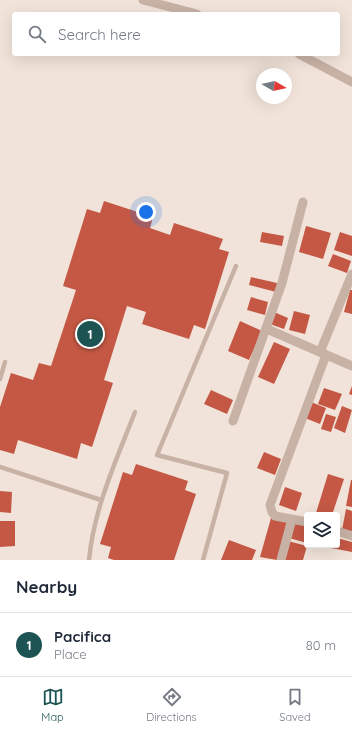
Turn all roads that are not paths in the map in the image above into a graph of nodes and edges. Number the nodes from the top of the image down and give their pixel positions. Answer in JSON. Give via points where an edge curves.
{"nodes":[{"id":1,"x":143,"y":0,"type":"edge"},
{"id":2,"x":189,"y":12,"type":"edge"},
{"id":3,"x":303,"y":56,"type":"edge"},
{"id":4,"x":352,"y":82,"type":"edge"},
{"id":5,"x":303,"y":202,"type":"dead end"},
{"id":6,"x":236,"y":266,"type":"dead end"},
{"id":7,"x":352,"y":274,"type":"edge"},
{"id":8,"x":267,"y":329,"type":"junction"},
{"id":9,"x":323,"y":354,"type":"junction"},
{"id":10,"x":5,"y":362,"type":"dead end"},
{"id":11,"x":352,"y":366,"type":"edge"},
{"id":12,"x":0,"y":379,"type":"edge"},
{"id":13,"x":135,"y":412,"type":"dead end"},
{"id":14,"x":232,"y":421,"type":"dead end"},
{"id":15,"x":0,"y":467,"type":"edge"},
{"id":16,"x":101,"y":500,"type":"junction"},
{"id":17,"x":292,"y":519,"type":"junction"},
{"id":18,"x":304,"y":521,"type":"edge"},
{"id":19,"x":340,"y":532,"type":"edge"},
{"id":20,"x":352,"y":536,"type":"edge"},
{"id":21,"x":89,"y":560,"type":"edge"},
{"id":22,"x":203,"y":560,"type":"edge"},
{"id":23,"x":281,"y":560,"type":"edge"}],
"edges":[{"from":1,"to":2,"type":"street"},
{"from":3,"to":4,"type":"street"},
{"from":5,"to":8,"type":"street"},
{"from":6,"to":22,"type":"lane","via":[[157,455],[227,473]]},
{"from":7,"to":9,"type":"street"},
{"from":8,"to":9,"type":"street"},
{"from":8,"to":14,"type":"street"},
{"from":9,"to":11,"type":"street"},
{"from":9,"to":17,"type":"street","via":[[270,505],[275,516]]},
{"from":10,"to":12,"type":"lane"},
{"from":13,"to":16,"type":"lane"},
{"from":15,"to":16,"type":"lane"},
{"from":16,"to":21,"type":"lane"},
{"from":17,"to":18,"type":"street"},
{"from":17,"to":23,"type":"street"},
{"from":19,"to":20,"type":"street"}]}
